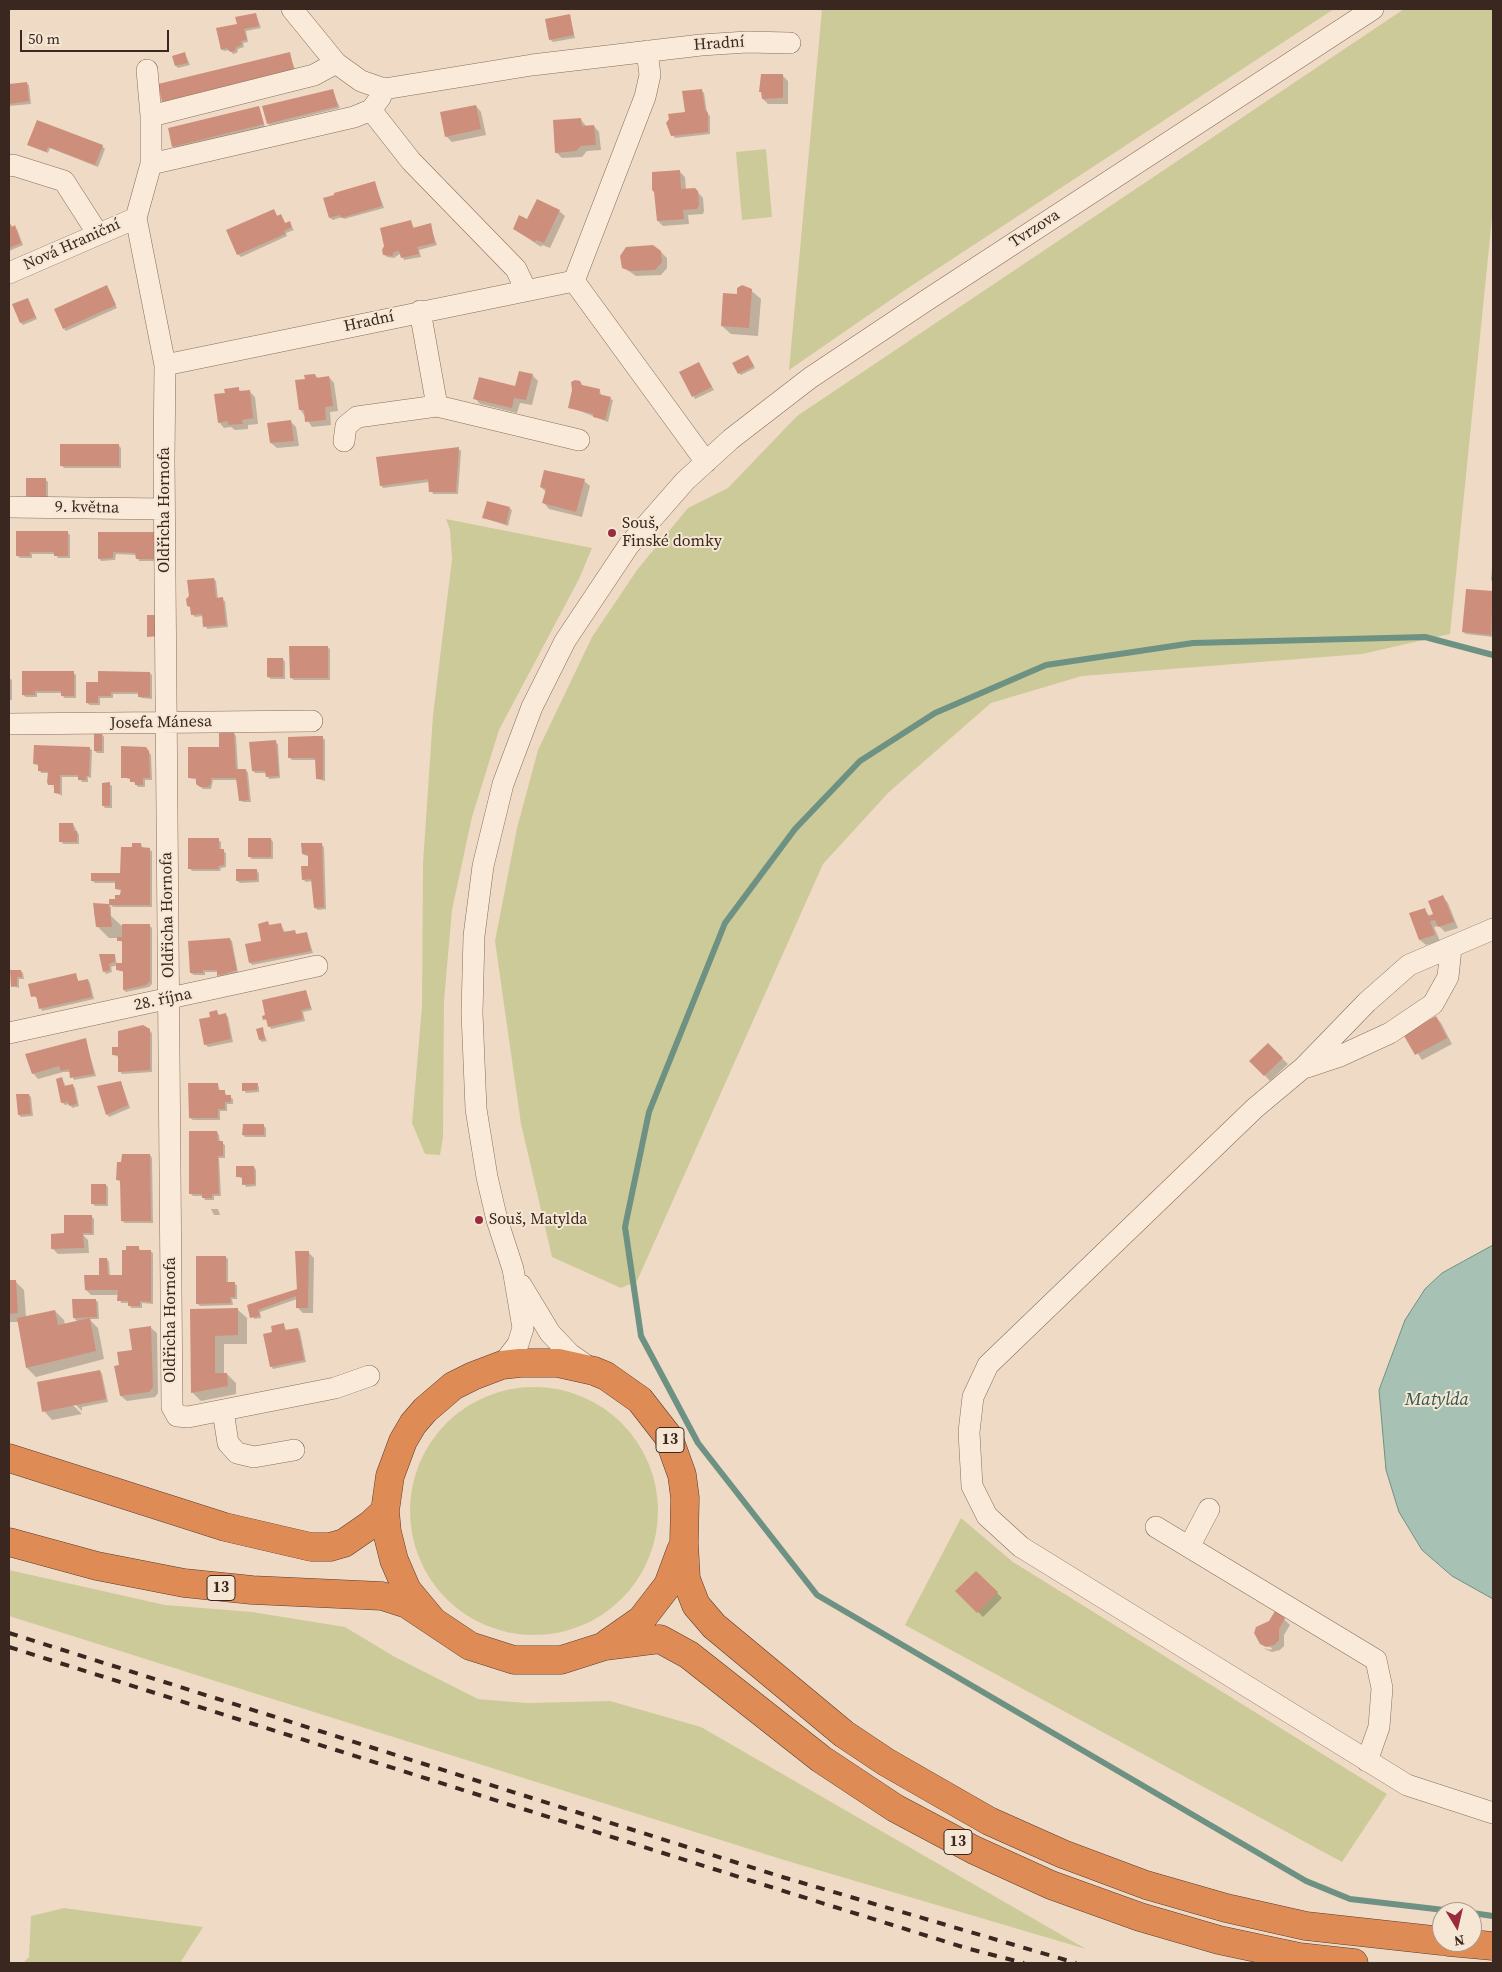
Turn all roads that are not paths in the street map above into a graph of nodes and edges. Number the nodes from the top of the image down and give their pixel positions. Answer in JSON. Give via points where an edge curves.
{"nodes":[{"id":1,"x":292,"y":9,"type":"edge"},
{"id":2,"x":1373,"y":9,"type":"edge"},
{"id":3,"x":790,"y":43,"type":"dead end"},
{"id":4,"x":648,"y":52,"type":"junction"},
{"id":5,"x":336,"y":63,"type":"junction"},
{"id":6,"x":147,"y":70,"type":"dead end"},
{"id":7,"x":384,"y":88,"type":"junction"},
{"id":8,"x":371,"y":110,"type":"junction"},
{"id":9,"x":151,"y":116,"type":"junction"},
{"id":10,"x":151,"y":164,"type":"junction"},
{"id":11,"x":9,"y":166,"type":"edge"},
{"id":12,"x":136,"y":218,"type":"junction"},
{"id":13,"x":98,"y":234,"type":"junction"},
{"id":14,"x":9,"y":273,"type":"edge"},
{"id":15,"x":574,"y":280,"type":"junction"},
{"id":16,"x":526,"y":290,"type":"junction"},
{"id":17,"x":420,"y":311,"type":"junction"},
{"id":18,"x":165,"y":365,"type":"junction"},
{"id":19,"x":437,"y":406,"type":"junction"},
{"id":20,"x":579,"y":440,"type":"dead end"},
{"id":21,"x":344,"y":441,"type":"dead end"},
{"id":22,"x":706,"y":462,"type":"junction"},
{"id":23,"x":9,"y":507,"type":"edge"},
{"id":24,"x":164,"y":509,"type":"junction"},
{"id":25,"x":312,"y":721,"type":"dead end"},
{"id":26,"x":166,"y":723,"type":"junction"},
{"id":27,"x":9,"y":724,"type":"edge"},
{"id":28,"x":1493,"y":929,"type":"edge"},
{"id":29,"x":1451,"y":948,"type":"junction"},
{"id":30,"x":317,"y":966,"type":"dead end"},
{"id":31,"x":169,"y":998,"type":"junction"},
{"id":32,"x":9,"y":1033,"type":"edge"},
{"id":33,"x":1304,"y":1067,"type":"junction"},
{"id":34,"x":513,"y":1269,"type":"junction"},
{"id":35,"x":502,"y":1365,"type":"junction"},
{"id":36,"x":594,"y":1371,"type":"junction"},
{"id":37,"x":369,"y":1376,"type":"dead end"},
{"id":38,"x":223,"y":1411,"type":"junction"},
{"id":39,"x":294,"y":1450,"type":"dead end"},
{"id":40,"x":9,"y":1458,"type":"edge"},
{"id":41,"x":1209,"y":1509,"type":"dead end"},
{"id":42,"x":385,"y":1511,"type":"junction"},
{"id":43,"x":1156,"y":1527,"type":"dead end"},
{"id":44,"x":9,"y":1542,"type":"edge"},
{"id":45,"x":684,"y":1543,"type":"junction"},
{"id":46,"x":1189,"y":1547,"type":"junction"},
{"id":47,"x":432,"y":1620,"type":"junction"},
{"id":48,"x":605,"y":1646,"type":"junction"},
{"id":49,"x":1367,"y":1761,"type":"junction"},
{"id":50,"x":1493,"y":1813,"type":"edge"},
{"id":51,"x":1432,"y":1940,"type":"edge"},
{"id":52,"x":1354,"y":1963,"type":"edge"}],
"edges":[{"from":1,"to":5,"type":"street","name":"Hradní"},
{"from":2,"to":22,"type":"street","name":"Tvrzova","via":[[810,378]]},
{"from":3,"to":4,"type":"street","name":"Hradní","via":[[733,42]]},
{"from":4,"to":7,"type":"street","name":"Hradní","via":[[532,65]]},
{"from":4,"to":15,"type":"street","via":[[650,75],[645,97]]},
{"from":5,"to":7,"type":"street","name":"Hradní","via":[[361,81]]},
{"from":5,"to":9,"type":"street","via":[[314,75]]},
{"from":6,"to":9,"type":"street"},
{"from":7,"to":8,"type":"street"},
{"from":8,"to":10,"type":"street","via":[[354,117]]},
{"from":8,"to":16,"type":"street","via":[[411,161],[516,268]]},
{"from":9,"to":10,"type":"street"},
{"from":10,"to":12,"type":"street"},
{"from":11,"to":13,"type":"street","via":[[64,181]]},
{"from":12,"to":13,"type":"street","name":"Nová Hraniční"},
{"from":12,"to":18,"type":"street","name":"Oldřicha Hornofa"},
{"from":13,"to":14,"type":"street","name":"Nová Hraniční"},
{"from":15,"to":16,"type":"street","name":"Hradní"},
{"from":15,"to":22,"type":"street"},
{"from":16,"to":17,"type":"street","name":"Hradní"},
{"from":17,"to":18,"type":"street","name":"Hradní"},
{"from":17,"to":19,"type":"street"},
{"from":18,"to":24,"type":"street","name":"Oldřicha Hornofa"},
{"from":19,"to":20,"type":"street"},
{"from":19,"to":21,"type":"street","via":[[356,417],[346,426]]},
{"from":22,"to":34,"type":"street","name":"Tvrzova","via":[[629,545],[565,641],[521,733],[489,838],[473,960],[473,1071],[486,1177]]},
{"from":23,"to":24,"type":"street","name":"9. května"},
{"from":24,"to":26,"type":"street","name":"Oldřicha Hornofa"},
{"from":25,"to":26,"type":"street","name":"Josefa Mánesa"},
{"from":26,"to":27,"type":"street","name":"Josefa Mánesa"},
{"from":26,"to":31,"type":"street","name":"Oldřicha Hornofa"},
{"from":28,"to":29,"type":"street"},
{"from":29,"to":33,"type":"street","via":[[1409,965],[1367,1002]]},
{"from":29,"to":33,"type":"street","via":[[1448,977],[1433,1004],[1390,1033],[1340,1056]]},
{"from":30,"to":31,"type":"street","name":"28. října"},
{"from":31,"to":32,"type":"street","name":"28. října"},
{"from":31,"to":38,"type":"street","name":"Oldřicha Hornofa","via":[[172,1407],[173,1413],[182,1417]]},
{"from":33,"to":49,"type":"street","via":[[1255,1108],[988,1365],[973,1397],[969,1432],[972,1486],[987,1516],[1021,1547]]},
{"from":34,"to":35,"type":"street","via":[[523,1328],[518,1344]]},
{"from":34,"to":36,"type":"street","via":[[550,1332],[578,1361]]},
{"from":35,"to":36,"type":"highway","number":"13","via":[[558,1363]]},
{"from":35,"to":42,"type":"highway","number":"13","via":[[453,1386],[413,1424],[395,1458]]},
{"from":36,"to":45,"type":"highway","number":"13","via":[[640,1400],[668,1436],[677,1456],[685,1498]]},
{"from":37,"to":38,"type":"street","name":"Oldřicha Hornofa","via":[[335,1388]]},
{"from":38,"to":39,"type":"street","via":[[228,1442],[237,1454],[254,1457]]},
{"from":40,"to":42,"type":"highway","via":[[225,1527],[311,1547],[344,1543]]},
{"from":41,"to":46,"type":"street"},
{"from":42,"to":47,"type":"highway","via":[[394,1560],[407,1590]]},
{"from":43,"to":46,"type":"street"},
{"from":44,"to":47,"type":"highway","number":"13","via":[[97,1566],[184,1583],[252,1590],[382,1596],[407,1604]]},
{"from":45,"to":48,"type":"highway","via":[[663,1592],[641,1620]]},
{"from":45,"to":51,"type":"highway","number":"13","via":[[686,1579],[696,1604],[714,1626],[844,1734],[989,1821],[1063,1854],[1146,1885],[1226,1908],[1306,1926]]},
{"from":46,"to":49,"type":"street","via":[[1376,1660],[1382,1688],[1379,1726]]},
{"from":47,"to":48,"type":"highway","number":"13","via":[[470,1646],[514,1660],[561,1660]]},
{"from":48,"to":52,"type":"highway","number":"13","via":[[660,1639],[689,1655],[821,1759],[895,1808],[1052,1886],[1218,1940],[1299,1957]]},
{"from":49,"to":50,"type":"street","via":[[1407,1786]]}]}
